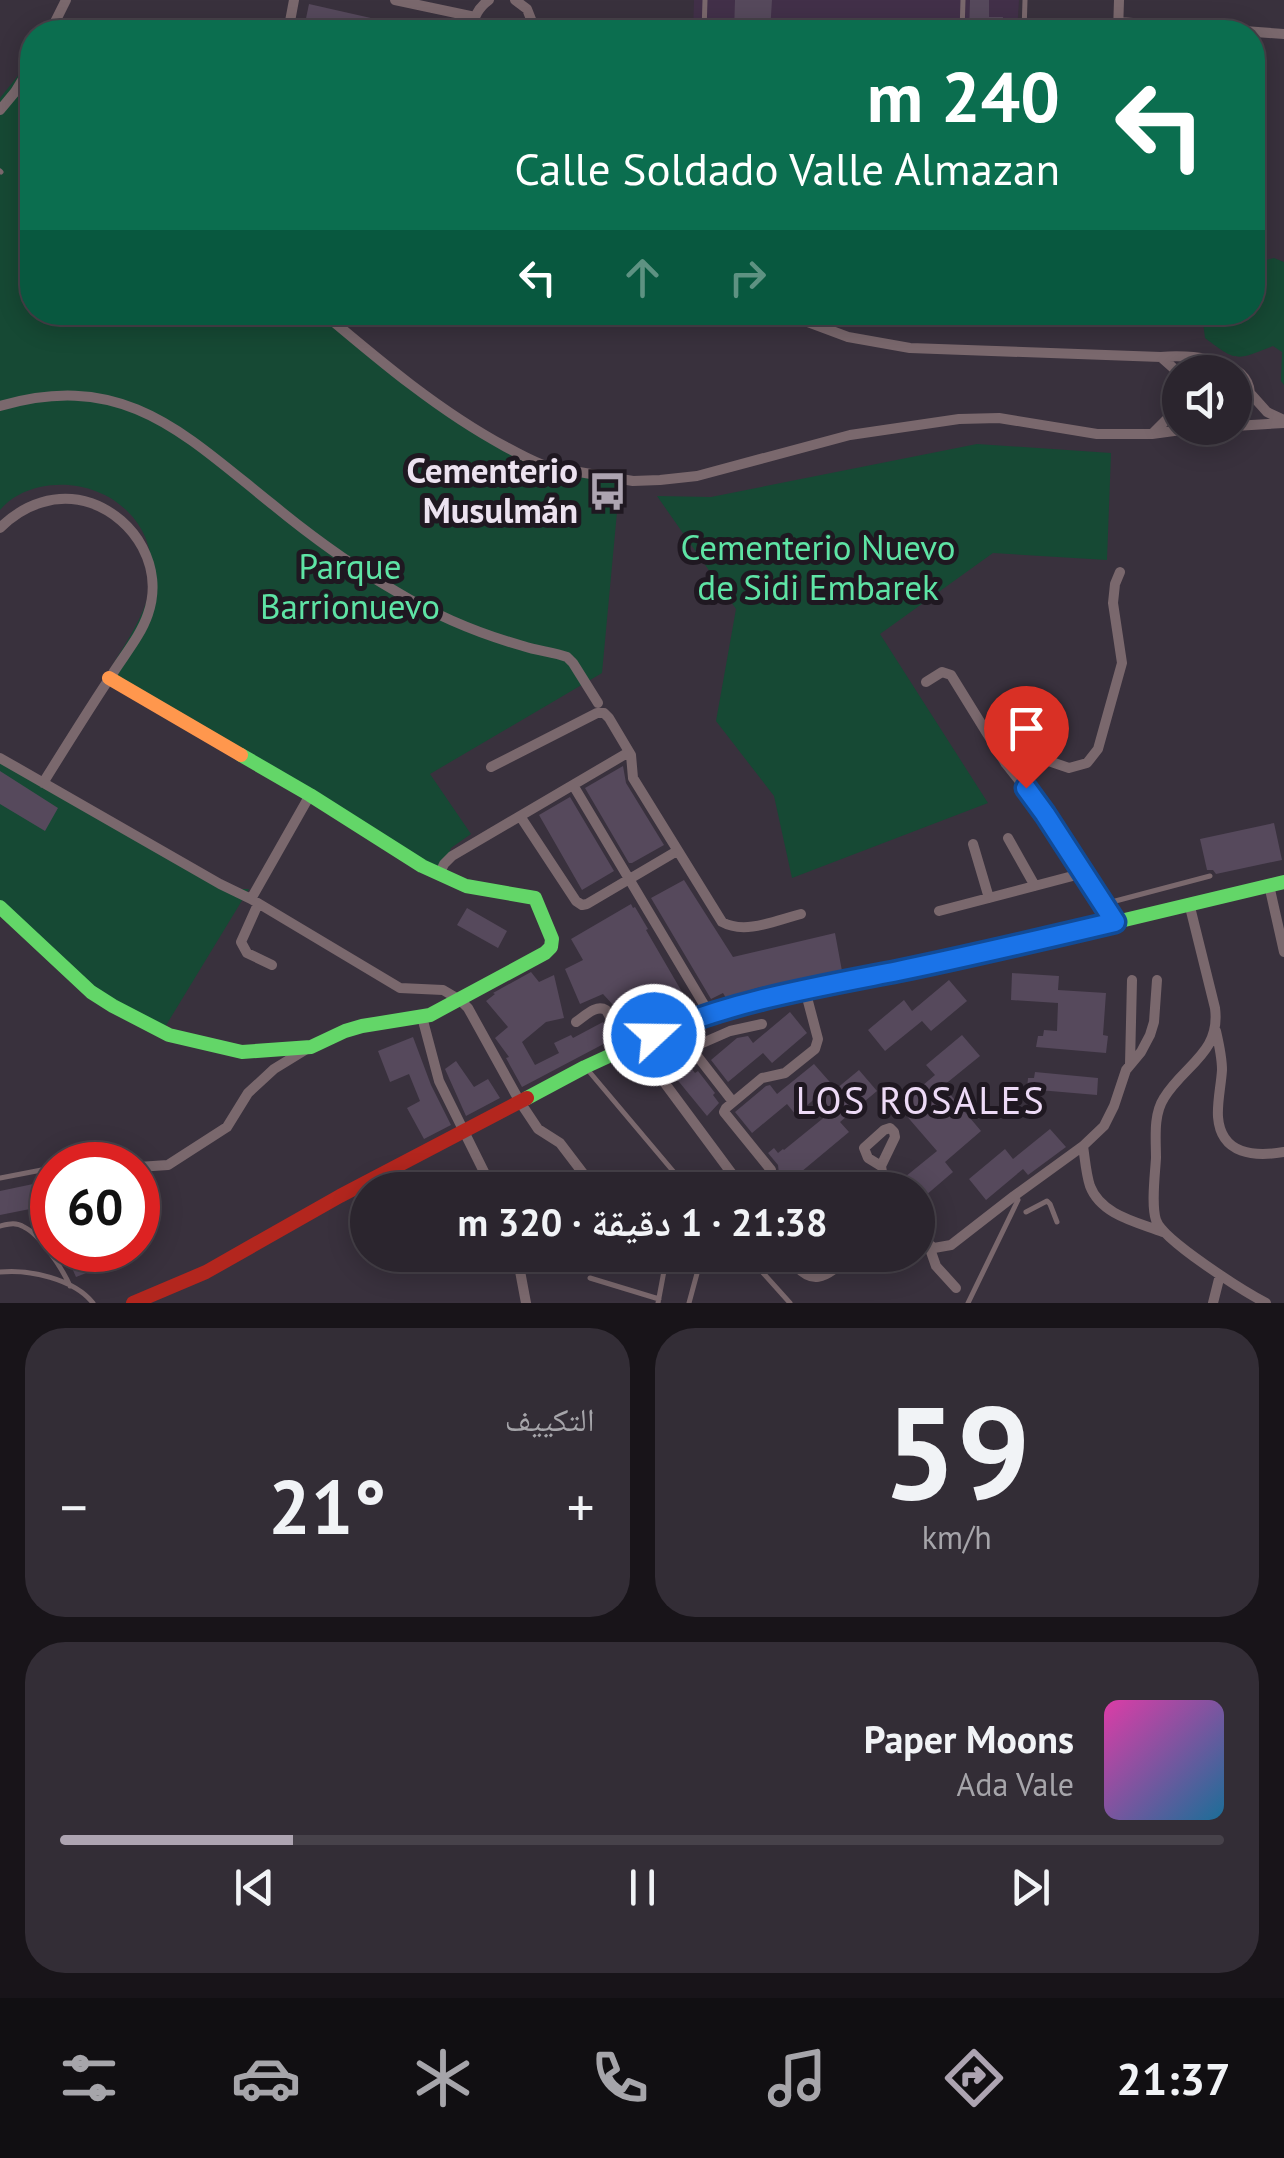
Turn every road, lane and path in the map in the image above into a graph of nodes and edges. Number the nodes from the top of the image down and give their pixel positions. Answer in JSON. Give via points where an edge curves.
{"nodes":[{"id":1,"x":395,"y":0,"type":"edge"},
{"id":2,"x":481,"y":7,"type":"edge"},
{"id":3,"x":460,"y":14,"type":"junction"},
{"id":4,"x":459,"y":20,"type":"edge"},
{"id":5,"x":20,"y":85,"type":"edge"},
{"id":6,"x":0,"y":110,"type":"edge"},
{"id":7,"x":337,"y":325,"type":"edge"},
{"id":8,"x":816,"y":325,"type":"edge"},
{"id":9,"x":1161,"y":357,"type":"edge"},
{"id":10,"x":1252,"y":394,"type":"edge"},
{"id":11,"x":0,"y":406,"type":"edge"},
{"id":12,"x":1284,"y":422,"type":"edge"},
{"id":13,"x":1252,"y":423,"type":"edge"},
{"id":14,"x":1162,"y":424,"type":"edge"},
{"id":15,"x":1162,"y":433,"type":"edge"},
{"id":16,"x":1152,"y":434,"type":"junction"},
{"id":17,"x":0,"y":528,"type":"edge"},
{"id":18,"x":1120,"y":572,"type":"dead end"},
{"id":19,"x":109,"y":678,"type":"junction"},
{"id":20,"x":926,"y":682,"type":"dead end"},
{"id":21,"x":598,"y":703,"type":"dead end"},
{"id":22,"x":629,"y":752,"type":"junction"},
{"id":23,"x":1002,"y":757,"type":"junction"},
{"id":24,"x":0,"y":758,"type":"edge"},
{"id":25,"x":491,"y":767,"type":"dead end"},
{"id":26,"x":42,"y":783,"type":"junction"},
{"id":27,"x":572,"y":785,"type":"junction"},
{"id":28,"x":310,"y":796,"type":"junction"},
{"id":29,"x":520,"y":816,"type":"junction"},
{"id":30,"x":1008,"y":838,"type":"dead end"},
{"id":31,"x":973,"y":844,"type":"dead end"},
{"id":32,"x":677,"y":850,"type":"junction"},
{"id":33,"x":1084,"y":873,"type":"junction"},
{"id":34,"x":439,"y":874,"type":"junction"},
{"id":35,"x":1210,"y":876,"type":"dead end"},
{"id":36,"x":630,"y":880,"type":"junction"},
{"id":37,"x":1277,"y":883,"type":"edge"},
{"id":38,"x":1035,"y":886,"type":"junction"},
{"id":39,"x":989,"y":898,"type":"junction"},
{"id":40,"x":254,"y":902,"type":"junction"},
{"id":41,"x":1189,"y":903,"type":"junction"},
{"id":42,"x":1104,"y":904,"type":"junction"},
{"id":43,"x":0,"y":907,"type":"edge"},
{"id":44,"x":939,"y":911,"type":"dead end"},
{"id":45,"x":801,"y":914,"type":"dead end"},
{"id":46,"x":1115,"y":922,"type":"junction"},
{"id":47,"x":1284,"y":952,"type":"edge"},
{"id":48,"x":272,"y":965,"type":"dead end"},
{"id":49,"x":1132,"y":980,"type":"dead end"},
{"id":50,"x":1157,"y":980,"type":"dead end"},
{"id":51,"x":805,"y":990,"type":"junction"},
{"id":52,"x":460,"y":1000,"type":"junction"},
{"id":53,"x":709,"y":1014,"type":"junction"},
{"id":54,"x":422,"y":1017,"type":"junction"},
{"id":55,"x":576,"y":1022,"type":"dead end"},
{"id":56,"x":762,"y":1024,"type":"dead end"},
{"id":57,"x":674,"y":1026,"type":"junction"},
{"id":58,"x":1216,"y":1029,"type":"junction"},
{"id":59,"x":631,"y":1045,"type":"junction"},
{"id":60,"x":310,"y":1047,"type":"junction"},
{"id":61,"x":690,"y":1048,"type":"junction"},
{"id":62,"x":1130,"y":1064,"type":"junction"},
{"id":63,"x":585,"y":1067,"type":"junction"},
{"id":64,"x":520,"y":1102,"type":"junction"},
{"id":65,"x":733,"y":1102,"type":"junction"},
{"id":66,"x":464,"y":1132,"type":"junction"},
{"id":67,"x":1082,"y":1146,"type":"junction"},
{"id":68,"x":1284,"y":1152,"type":"edge"},
{"id":69,"x":160,"y":1166,"type":"edge"},
{"id":70,"x":881,"y":1166,"type":"dead end"},
{"id":71,"x":770,"y":1170,"type":"dead end"},
{"id":72,"x":30,"y":1172,"type":"edge"},
{"id":73,"x":481,"y":1172,"type":"edge"},
{"id":74,"x":582,"y":1172,"type":"edge"},
{"id":75,"x":670,"y":1172,"type":"edge"},
{"id":76,"x":730,"y":1172,"type":"edge"},
{"id":77,"x":882,"y":1172,"type":"edge"},
{"id":78,"x":0,"y":1178,"type":"edge"},
{"id":79,"x":1018,"y":1200,"type":"dead end"},
{"id":80,"x":1026,"y":1212,"type":"dead end"},
{"id":81,"x":1056,"y":1222,"type":"dead end"},
{"id":82,"x":0,"y":1226,"type":"edge"},
{"id":83,"x":1163,"y":1232,"type":"junction"},
{"id":84,"x":935,"y":1247,"type":"edge"},
{"id":85,"x":935,"y":1264,"type":"edge"},
{"id":86,"x":0,"y":1272,"type":"edge"},
{"id":87,"x":520,"y":1272,"type":"edge"},
{"id":88,"x":664,"y":1272,"type":"edge"},
{"id":89,"x":698,"y":1272,"type":"edge"},
{"id":90,"x":762,"y":1272,"type":"edge"},
{"id":91,"x":805,"y":1272,"type":"edge"},
{"id":92,"x":832,"y":1272,"type":"edge"},
{"id":93,"x":1220,"y":1275,"type":"junction"},
{"id":94,"x":590,"y":1278,"type":"dead end"},
{"id":95,"x":70,"y":1286,"type":"junction"},
{"id":96,"x":956,"y":1288,"type":"dead end"},
{"id":97,"x":658,"y":1301,"type":"edge"},
{"id":98,"x":93,"y":1303,"type":"edge"},
{"id":99,"x":133,"y":1303,"type":"edge"},
{"id":100,"x":526,"y":1303,"type":"edge"},
{"id":101,"x":690,"y":1303,"type":"edge"},
{"id":102,"x":790,"y":1303,"type":"edge"},
{"id":103,"x":968,"y":1303,"type":"edge"},
{"id":104,"x":1213,"y":1303,"type":"edge"},
{"id":105,"x":1266,"y":1303,"type":"edge"}],
"edges":[{"from":1,"to":3,"type":"street"},
{"from":2,"to":3,"type":"street"},
{"from":3,"to":4,"type":"street"},
{"from":5,"to":6,"type":"street"},
{"from":7,"to":16,"type":"street","via":[[467,426],[536,463],[603,478],[697,476],[850,434],[959,419]]},
{"from":8,"to":9,"type":"street","via":[[910,348]]},
{"from":10,"to":12,"type":"street"},
{"from":11,"to":21,"type":"street","via":[[82,396],[159,418],[331,552],[394,590],[504,640],[568,657]]},
{"from":12,"to":13,"type":"street"},
{"from":14,"to":16,"type":"street"},
{"from":15,"to":16,"type":"street"},
{"from":17,"to":19,"type":"street","via":[[30,506],[68,499],[100,507],[136,537],[152,571],[151,604]]},
{"from":18,"to":23,"type":"street","via":[[1112,604],[1122,663],[1098,749],[1075,768],[1025,753]]},
{"from":19,"to":26,"type":"street"},
{"from":19,"to":28,"type":"main road"},
{"from":20,"to":23,"type":"street","via":[[942,672],[951,675]]},
{"from":22,"to":25,"type":"street","via":[[600,713]]},
{"from":22,"to":27,"type":"street"},
{"from":22,"to":32,"type":"street","via":[[633,778]]},
{"from":23,"to":33,"type":"street"},
{"from":24,"to":26,"type":"street"},
{"from":26,"to":40,"type":"street"},
{"from":27,"to":29,"type":"street"},
{"from":27,"to":36,"type":"street"},
{"from":28,"to":34,"type":"main road"},
{"from":28,"to":40,"type":"street"},
{"from":29,"to":34,"type":"street","via":[[452,856]]},
{"from":29,"to":36,"type":"street","via":[[578,904]]},
{"from":30,"to":38,"type":"street"},
{"from":31,"to":39,"type":"street"},
{"from":32,"to":36,"type":"street"},
{"from":32,"to":45,"type":"street","via":[[727,925],[744,928]]},
{"from":33,"to":38,"type":"street"},
{"from":33,"to":42,"type":"street"},
{"from":34,"to":52,"type":"main road","via":[[466,886],[532,897],[552,939],[545,953]]},
{"from":35,"to":42,"type":"lane"},
{"from":36,"to":53,"type":"street"},
{"from":37,"to":41,"type":"main road"},
{"from":37,"to":47,"type":"street"},
{"from":38,"to":39,"type":"street"},
{"from":39,"to":44,"type":"street"},
{"from":40,"to":48,"type":"street","via":[[241,942],[247,953]]},
{"from":40,"to":52,"type":"street","via":[[400,988],[444,990]]},
{"from":41,"to":46,"type":"main road"},
{"from":41,"to":58,"type":"street"},
{"from":42,"to":46,"type":"street"},
{"from":43,"to":60,"type":"main road","via":[[91,992],[152,1028],[242,1052]]},
{"from":46,"to":51,"type":"main road"},
{"from":49,"to":62,"type":"street"},
{"from":50,"to":62,"type":"street","via":[[1152,1029]]},
{"from":51,"to":53,"type":"main road"},
{"from":51,"to":65,"type":"street","via":[[815,1048]]},
{"from":52,"to":54,"type":"main road"},
{"from":52,"to":64,"type":"street"},
{"from":53,"to":57,"type":"main road"},
{"from":54,"to":60,"type":"main road","via":[[345,1030]]},
{"from":54,"to":66,"type":"street","via":[[439,1082]]},
{"from":55,"to":59,"type":"street","via":[[603,1008]]},
{"from":56,"to":61,"type":"street"},
{"from":57,"to":59,"type":"main road"},
{"from":57,"to":61,"type":"street"},
{"from":58,"to":68,"type":"street","via":[[1222,1133],[1248,1154]]},
{"from":58,"to":83,"type":"street","via":[[1158,1111],[1154,1214]]},
{"from":59,"to":63,"type":"main road"},
{"from":59,"to":76,"type":"street"},
{"from":60,"to":69,"type":"street","via":[[248,1093],[228,1127]]},
{"from":61,"to":65,"type":"street"},
{"from":62,"to":67,"type":"street","via":[[1110,1116]]},
{"from":63,"to":64,"type":"main road"},
{"from":63,"to":75,"type":"lane"},
{"from":64,"to":66,"type":"main road"},
{"from":64,"to":74,"type":"street","via":[[538,1130],[560,1143]]},
{"from":65,"to":71,"type":"street","via":[[724,1114]]},
{"from":66,"to":73,"type":"street"},
{"from":66,"to":99,"type":"main road","via":[[206,1272]]},
{"from":67,"to":83,"type":"street","via":[[1102,1204]]},
{"from":67,"to":84,"type":"street","via":[[956,1242]]},
{"from":70,"to":77,"type":"street"},
{"from":72,"to":78,"type":"lane"},
{"from":79,"to":103,"type":"lane"},
{"from":80,"to":81,"type":"lane","via":[[1047,1201]]},
{"from":82,"to":95,"type":"lane","via":[[30,1230]]},
{"from":83,"to":93,"type":"street"},
{"from":85,"to":96,"type":"street"},
{"from":86,"to":95,"type":"lane","via":[[36,1273]]},
{"from":87,"to":100,"type":"street"},
{"from":88,"to":97,"type":"lane"},
{"from":89,"to":101,"type":"lane"},
{"from":90,"to":102,"type":"lane"},
{"from":91,"to":92,"type":"street"},
{"from":93,"to":104,"type":"street"},
{"from":93,"to":105,"type":"street"},
{"from":94,"to":97,"type":"lane"},
{"from":95,"to":98,"type":"lane"}]}
